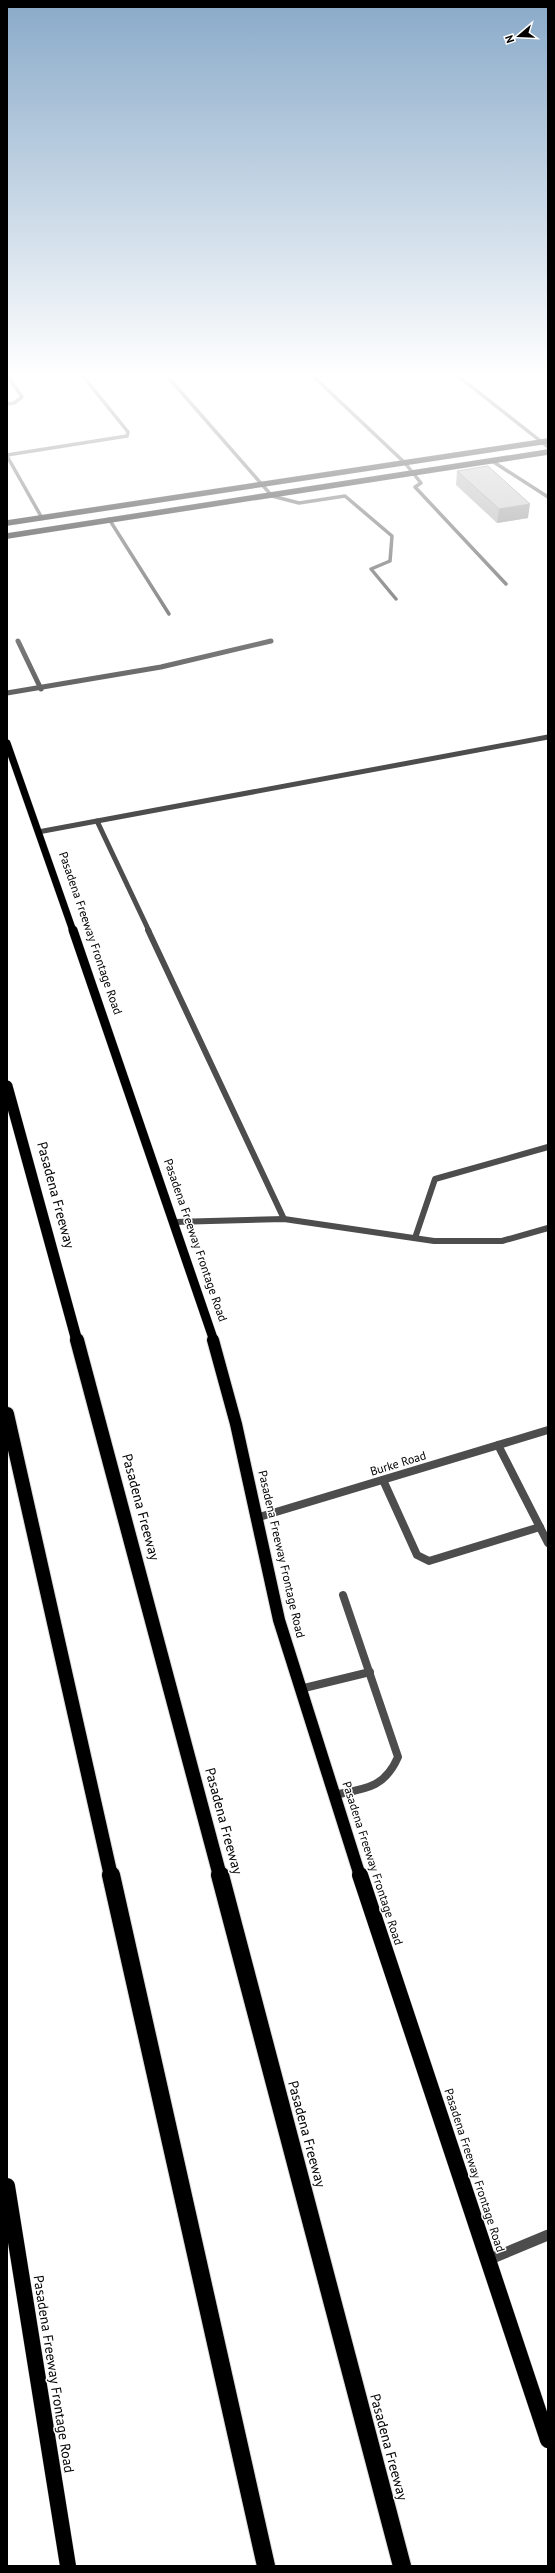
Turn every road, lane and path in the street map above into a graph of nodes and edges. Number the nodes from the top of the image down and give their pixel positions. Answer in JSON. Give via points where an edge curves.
{"nodes":[{"id":1,"x":29,"y":496,"type":"edge"},
{"id":2,"x":188,"y":496,"type":"edge"},
{"id":3,"x":272,"y":496,"type":"joint"},
{"id":4,"x":345,"y":496,"type":"edge"},
{"id":5,"x":345,"y":496,"type":"edge"},
{"id":6,"x":423,"y":496,"type":"edge"},
{"id":7,"x":105,"y":510,"type":"junction"},
{"id":8,"x":42,"y":518,"type":"junction"},
{"id":9,"x":109,"y":519,"type":"junction"},
{"id":10,"x":7,"y":523,"type":"edge"},
{"id":11,"x":7,"y":536,"type":"edge"},
{"id":12,"x":506,"y":584,"type":"dead end"},
{"id":13,"x":396,"y":599,"type":"dead end"},
{"id":14,"x":169,"y":614,"type":"dead end"},
{"id":15,"x":18,"y":640,"type":"dead end"},
{"id":16,"x":271,"y":641,"type":"dead end"},
{"id":17,"x":41,"y":689,"type":"junction"},
{"id":18,"x":7,"y":693,"type":"edge"},
{"id":19,"x":548,"y":737,"type":"edge"},
{"id":20,"x":7,"y":743,"type":"edge"},
{"id":21,"x":97,"y":821,"type":"junction"},
{"id":22,"x":38,"y":832,"type":"junction"},
{"id":23,"x":7,"y":1086,"type":"edge"},
{"id":24,"x":548,"y":1147,"type":"edge"},
{"id":25,"x":284,"y":1219,"type":"junction"},
{"id":26,"x":174,"y":1222,"type":"junction"},
{"id":27,"x":548,"y":1228,"type":"edge"},
{"id":28,"x":415,"y":1238,"type":"junction"},
{"id":29,"x":7,"y":1414,"type":"edge"},
{"id":30,"x":548,"y":1430,"type":"edge"},
{"id":31,"x":498,"y":1445,"type":"junction"},
{"id":32,"x":383,"y":1480,"type":"junction"},
{"id":33,"x":256,"y":1518,"type":"junction"},
{"id":34,"x":540,"y":1527,"type":"junction"},
{"id":35,"x":548,"y":1543,"type":"edge"},
{"id":36,"x":343,"y":1595,"type":"dead end"},
{"id":37,"x":370,"y":1672,"type":"junction"},
{"id":38,"x":300,"y":1689,"type":"junction"},
{"id":39,"x":333,"y":1795,"type":"junction"},
{"id":40,"x":7,"y":2186,"type":"edge"},
{"id":41,"x":548,"y":2235,"type":"edge"},
{"id":42,"x":488,"y":2260,"type":"junction"},
{"id":43,"x":548,"y":2440,"type":"edge"},
{"id":44,"x":68,"y":2566,"type":"edge"},
{"id":45,"x":266,"y":2566,"type":"edge"},
{"id":46,"x":402,"y":2566,"type":"edge"}],
"edges":[{"from":1,"to":8,"type":"street"},
{"from":2,"to":7,"type":"main road"},
{"from":3,"to":5,"type":"street","via":[[297,505]]},
{"from":3,"to":9,"type":"main road"},
{"from":4,"to":13,"type":"street","via":[[392,536],[390,561],[371,569]]},
{"from":6,"to":12,"type":"street"},
{"from":7,"to":8,"type":"main road"},
{"from":7,"to":9,"type":"main road"},
{"from":8,"to":10,"type":"main road"},
{"from":9,"to":11,"type":"main road"},
{"from":9,"to":14,"type":"street"},
{"from":15,"to":17,"type":"street"},
{"from":16,"to":17,"type":"street","via":[[161,667]]},
{"from":17,"to":18,"type":"street"},
{"from":19,"to":21,"type":"street"},
{"from":20,"to":22,"type":"main road","name":"Pasadena Freeway Frontage Road"},
{"from":21,"to":22,"type":"street"},
{"from":21,"to":25,"type":"street"},
{"from":22,"to":26,"type":"main road","name":"Pasadena Freeway Frontage Road"},
{"from":23,"to":46,"type":"highway","name":"Pasadena Freeway","via":[[136,1555]]},
{"from":24,"to":28,"type":"street","via":[[435,1179]]},
{"from":25,"to":26,"type":"street"},
{"from":25,"to":28,"type":"street"},
{"from":26,"to":33,"type":"main road","name":"Pasadena Freeway Frontage Road","via":[[217,1355],[236,1424]]},
{"from":27,"to":28,"type":"street","via":[[502,1241]]},
{"from":29,"to":45,"type":"highway"},
{"from":30,"to":31,"type":"street","name":"Burke Road"},
{"from":31,"to":32,"type":"street","name":"Burke Road"},
{"from":31,"to":34,"type":"street"},
{"from":32,"to":33,"type":"street","name":"Burke Road"},
{"from":32,"to":34,"type":"street","via":[[416,1555],[429,1561]]},
{"from":33,"to":38,"type":"main road","name":"Pasadena Freeway Frontage Road","via":[[278,1620]]},
{"from":34,"to":35,"type":"street"},
{"from":36,"to":37,"type":"street"},
{"from":37,"to":38,"type":"street"},
{"from":37,"to":39,"type":"street","via":[[398,1757],[393,1771],[385,1781],[366,1789]]},
{"from":38,"to":39,"type":"main road","name":"Pasadena Freeway Frontage Road"},
{"from":39,"to":42,"type":"main road","name":"Pasadena Freeway Frontage Road"},
{"from":40,"to":44,"type":"main road","name":"Pasadena Freeway Frontage Road"},
{"from":41,"to":42,"type":"street"},
{"from":42,"to":43,"type":"main road","name":"Pasadena Freeway Frontage Road"}]}
